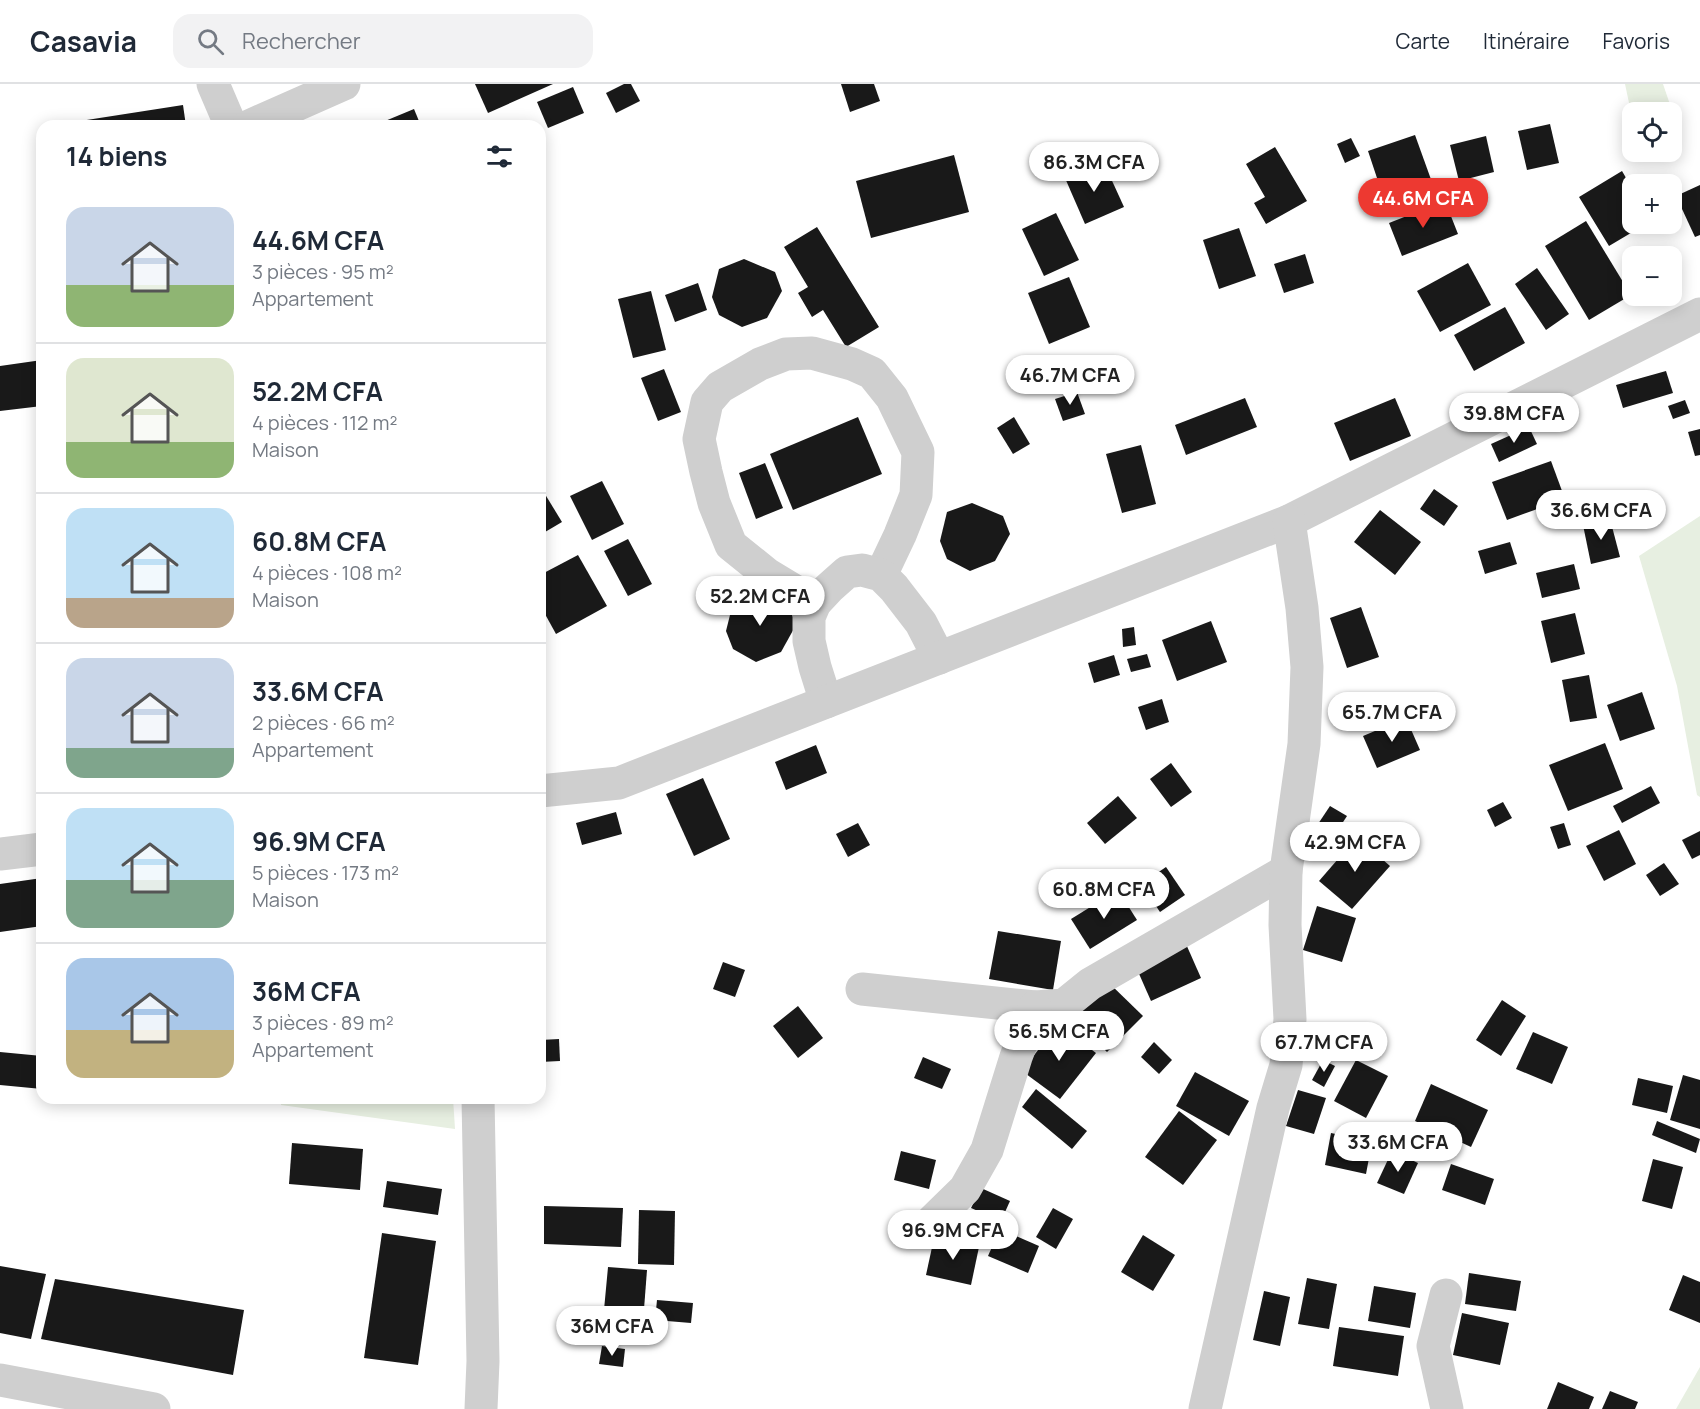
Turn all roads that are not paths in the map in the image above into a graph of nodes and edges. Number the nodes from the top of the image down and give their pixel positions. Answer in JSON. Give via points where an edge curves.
{"nodes":[{"id":1,"x":213,"y":84,"type":"edge"},
{"id":2,"x":344,"y":84,"type":"edge"},
{"id":3,"x":228,"y":120,"type":"edge"},
{"id":4,"x":263,"y":120,"type":"edge"},
{"id":5,"x":1700,"y":315,"type":"edge"},
{"id":6,"x":1289,"y":521,"type":"junction"},
{"id":7,"x":881,"y":575,"type":"junction"},
{"id":8,"x":815,"y":603,"type":"junction"},
{"id":9,"x":939,"y":658,"type":"junction"},
{"id":10,"x":826,"y":702,"type":"junction"},
{"id":11,"x":546,"y":790,"type":"edge"},
{"id":12,"x":36,"y":850,"type":"edge"},
{"id":13,"x":0,"y":854,"type":"edge"},
{"id":14,"x":1286,"y":871,"type":"junction"},
{"id":15,"x":862,"y":989,"type":"dead end"},
{"id":16,"x":1035,"y":1007,"type":"junction"},
{"id":17,"x":478,"y":1104,"type":"edge"},
{"id":18,"x":921,"y":1232,"type":"dead end"},
{"id":19,"x":1446,"y":1295,"type":"dead end"},
{"id":20,"x":0,"y":1380,"type":"edge"},
{"id":21,"x":46,"y":1398,"type":"edge"},
{"id":22,"x":154,"y":1409,"type":"edge"},
{"id":23,"x":481,"y":1409,"type":"edge"},
{"id":24,"x":1205,"y":1409,"type":"edge"},
{"id":25,"x":1447,"y":1409,"type":"edge"}],
"edges":[{"from":1,"to":3,"type":"street"},
{"from":2,"to":4,"type":"street"},
{"from":5,"to":6,"type":"street"},
{"from":6,"to":9,"type":"street"},
{"from":6,"to":14,"type":"street","via":[[1306,668],[1304,744]]},
{"from":7,"to":8,"type":"street","via":[[862,570],[847,572]]},
{"from":7,"to":8,"type":"street","via":[[916,495],[918,452],[892,398],[872,373],[812,353],[786,354],[760,364],[720,387],[707,402],[699,439],[705,472],[731,545],[767,574]]},
{"from":7,"to":9,"type":"street","via":[[921,623]]},
{"from":8,"to":10,"type":"street","via":[[809,617],[809,641]]},
{"from":9,"to":10,"type":"street"},
{"from":10,"to":11,"type":"street","via":[[619,783]]},
{"from":12,"to":13,"type":"street"},
{"from":14,"to":16,"type":"street","via":[[1090,984],[1064,1005]]},
{"from":14,"to":24,"type":"street","via":[[1290,1019],[1286,1065]]},
{"from":15,"to":16,"type":"street"},
{"from":16,"to":18,"type":"street","via":[[987,1150],[965,1189]]},
{"from":17,"to":23,"type":"street"},
{"from":19,"to":25,"type":"street","via":[[1433,1347]]},
{"from":20,"to":21,"type":"street"},
{"from":21,"to":22,"type":"street"}]}
